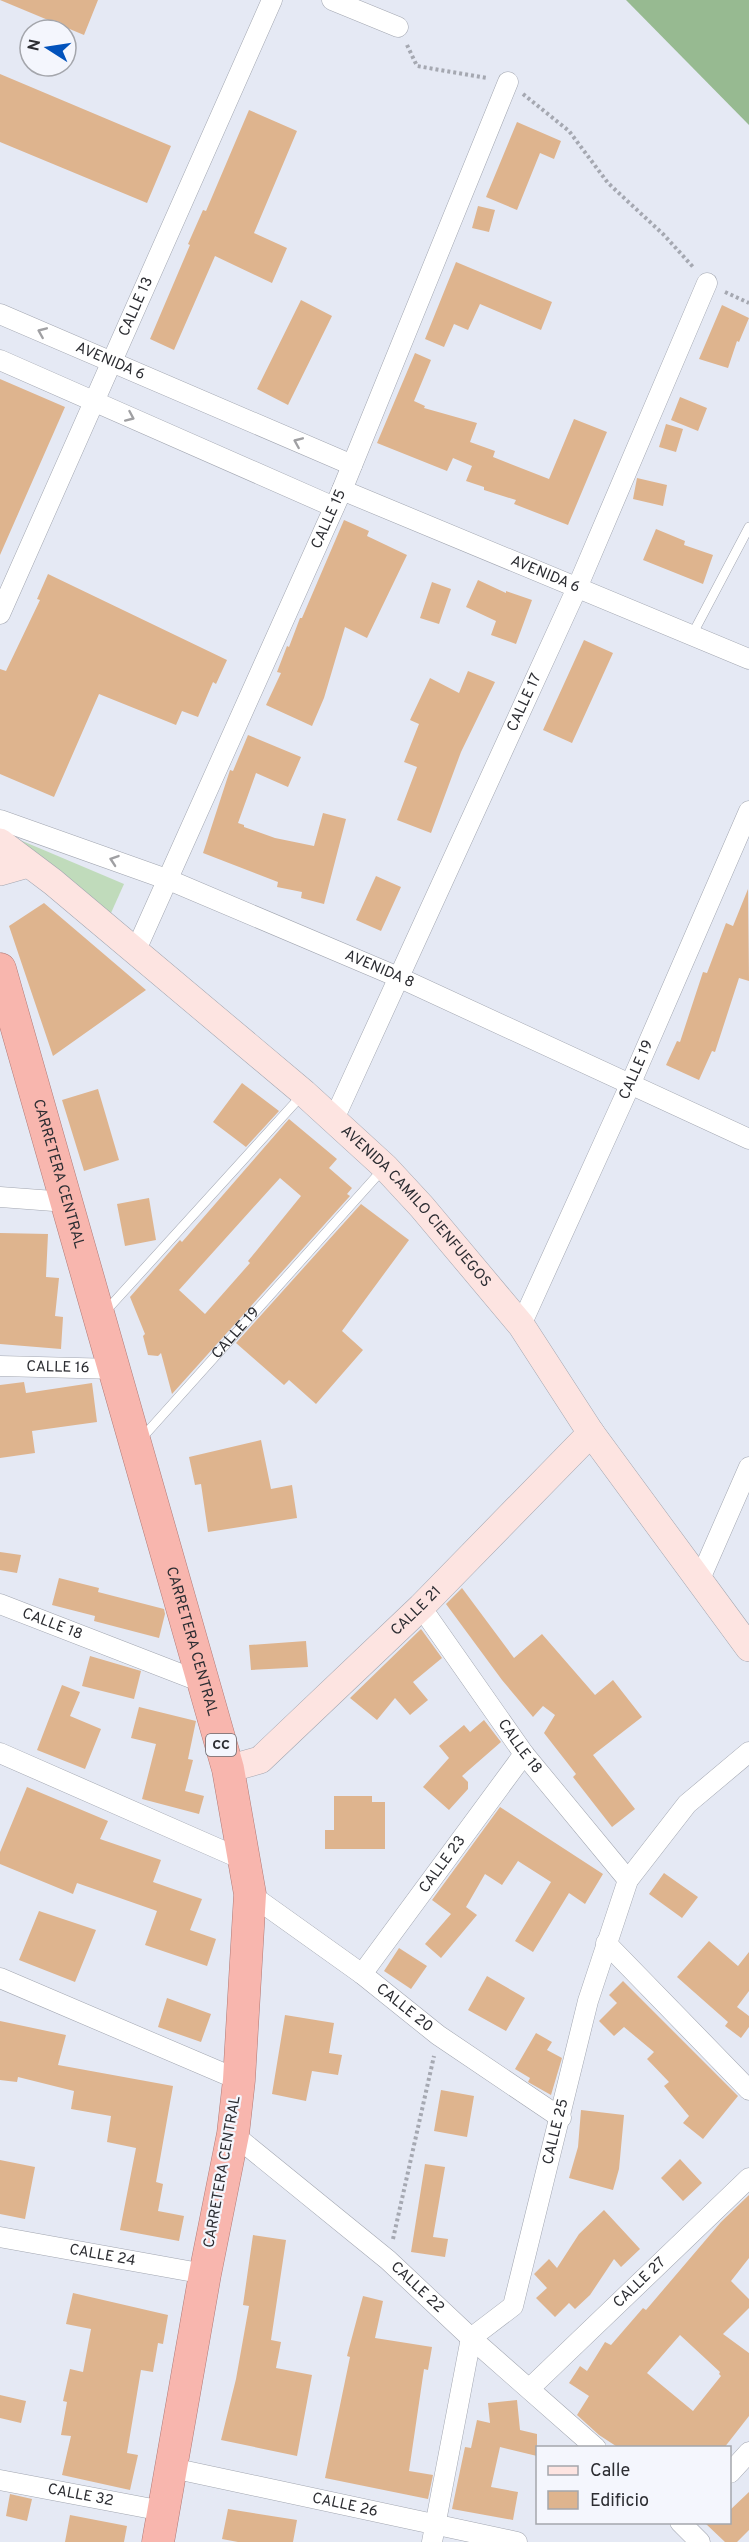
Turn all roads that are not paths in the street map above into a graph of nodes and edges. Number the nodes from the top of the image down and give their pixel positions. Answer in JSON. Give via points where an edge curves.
{"nodes":[{"id":1,"x":272,"y":0,"type":"edge"},
{"id":2,"x":332,"y":0,"type":"edge"},
{"id":3,"x":398,"y":27,"type":"road end"},
{"id":4,"x":508,"y":82,"type":"road end"},
{"id":5,"x":707,"y":283,"type":"road end"},
{"id":6,"x":0,"y":314,"type":"edge"},
{"id":7,"x":0,"y":360,"type":"edge"},
{"id":8,"x":114,"y":362,"type":"junction"},
{"id":9,"x":95,"y":402,"type":"junction"},
{"id":10,"x":352,"y":465,"type":"junction"},
{"id":11,"x":338,"y":499,"type":"junction"},
{"id":12,"x":749,"y":526,"type":"edge"},
{"id":13,"x":578,"y":588,"type":"junction"},
{"id":14,"x":0,"y":614,"type":"edge"},
{"id":15,"x":692,"y":635,"type":"junction"},
{"id":16,"x":749,"y":659,"type":"edge"},
{"id":17,"x":749,"y":811,"type":"edge"},
{"id":18,"x":0,"y":820,"type":"edge"},
{"id":19,"x":0,"y":842,"type":"edge"},
{"id":20,"x":28,"y":864,"type":"junction"},
{"id":21,"x":0,"y":872,"type":"edge"},
{"id":22,"x":169,"y":880,"type":"junction"},
{"id":23,"x":136,"y":950,"type":"junction"},
{"id":24,"x":0,"y":969,"type":"edge"},
{"id":25,"x":398,"y":977,"type":"junction"},
{"id":26,"x":630,"y":1085,"type":"junction"},
{"id":27,"x":304,"y":1093,"type":"junction"},
{"id":28,"x":334,"y":1119,"type":"junction"},
{"id":29,"x":749,"y":1139,"type":"edge"},
{"id":30,"x":385,"y":1167,"type":"junction"},
{"id":31,"x":0,"y":1197,"type":"edge"},
{"id":32,"x":67,"y":1202,"type":"junction"},
{"id":33,"x":101,"y":1317,"type":"junction"},
{"id":34,"x":522,"y":1325,"type":"junction"},
{"id":35,"x":0,"y":1366,"type":"edge"},
{"id":36,"x":116,"y":1369,"type":"junction"},
{"id":37,"x":591,"y":1433,"type":"junction"},
{"id":38,"x":135,"y":1445,"type":"junction"},
{"id":39,"x":749,"y":1467,"type":"edge"},
{"id":40,"x":700,"y":1579,"type":"junction"},
{"id":41,"x":0,"y":1604,"type":"edge"},
{"id":42,"x":421,"y":1607,"type":"junction"},
{"id":43,"x":749,"y":1648,"type":"edge"},
{"id":44,"x":204,"y":1683,"type":"junction"},
{"id":45,"x":749,"y":1752,"type":"edge"},
{"id":46,"x":0,"y":1753,"type":"edge"},
{"id":47,"x":524,"y":1754,"type":"junction"},
{"id":48,"x":228,"y":1769,"type":"junction"},
{"id":49,"x":246,"y":1861,"type":"junction"},
{"id":50,"x":628,"y":1880,"type":"junction"},
{"id":51,"x":250,"y":1894,"type":"junction"},
{"id":52,"x":606,"y":1943,"type":"junction"},
{"id":53,"x":362,"y":1974,"type":"junction"},
{"id":54,"x":0,"y":1978,"type":"edge"},
{"id":55,"x":239,"y":2080,"type":"junction"},
{"id":56,"x":749,"y":2090,"type":"edge"},
{"id":57,"x":561,"y":2118,"type":"junction"},
{"id":58,"x":233,"y":2134,"type":"junction"},
{"id":59,"x":749,"y":2178,"type":"edge"},
{"id":60,"x":0,"y":2237,"type":"edge"},
{"id":61,"x":205,"y":2274,"type":"junction"},
{"id":62,"x":471,"y":2338,"type":"junction"},
{"id":63,"x":530,"y":2388,"type":"junction"},
{"id":64,"x":594,"y":2446,"type":"edge"},
{"id":65,"x":749,"y":2452,"type":"edge"},
{"id":66,"x":172,"y":2468,"type":"junction"},
{"id":67,"x":731,"y":2471,"type":"edge"},
{"id":68,"x":0,"y":2480,"type":"edge"},
{"id":69,"x":164,"y":2511,"type":"junction"},
{"id":70,"x":680,"y":2528,"type":"edge"},
{"id":71,"x":434,"y":2534,"type":"edge"},
{"id":72,"x":158,"y":2542,"type":"edge"},
{"id":73,"x":517,"y":2542,"type":"edge"},
{"id":74,"x":700,"y":2542,"type":"edge"}],
"edges":[{"from":1,"to":8,"type":"street","name":"CALLE 13"},
{"from":2,"to":3,"type":"street"},
{"from":4,"to":10,"type":"street","name":"CALLE 15"},
{"from":5,"to":13,"type":"street","name":"CALLE 17"},
{"from":8,"to":6,"type":"street","name":"AVENIDA 6","one_way":true},
{"from":7,"to":9,"type":"street","name":"AVENIDA 6"},
{"from":8,"to":9,"type":"street","name":"CALLE 13"},
{"from":10,"to":8,"type":"street","name":"AVENIDA 6","one_way":true},
{"from":9,"to":11,"type":"street","name":"AVENIDA 6","one_way":true},
{"from":9,"to":14,"type":"street","name":"CALLE 13"},
{"from":10,"to":11,"type":"street","name":"CALLE 15"},
{"from":11,"to":13,"type":"street","name":"AVENIDA 6"},
{"from":11,"to":22,"type":"street","name":"CALLE 15"},
{"from":12,"to":15,"type":"lane"},
{"from":13,"to":15,"type":"street","name":"AVENIDA 6"},
{"from":13,"to":25,"type":"street","name":"CALLE 17"},
{"from":15,"to":16,"type":"street","name":"AVENIDA 6"},
{"from":17,"to":26,"type":"street","name":"CALLE 19"},
{"from":22,"to":18,"type":"street","name":"AVENIDA 8","one_way":true},
{"from":19,"to":20,"type":"main road","name":"AVENIDA CAMILO CIENFUEGOS"},
{"from":20,"to":21,"type":"main road"},
{"from":20,"to":23,"type":"main road","name":"AVENIDA CAMILO CIENFUEGOS"},
{"from":22,"to":23,"type":"street","name":"CALLE 15"},
{"from":22,"to":25,"type":"street","name":"AVENIDA 8"},
{"from":23,"to":27,"type":"main road","name":"AVENIDA CAMILO CIENFUEGOS"},
{"from":24,"to":32,"type":"highway","name":"CARRETERA CENTRAL","number":"CC"},
{"from":25,"to":26,"type":"street","name":"AVENIDA 8"},
{"from":25,"to":28,"type":"street","name":"CALLE 17"},
{"from":26,"to":29,"type":"street","name":"AVENIDA 8"},
{"from":26,"to":34,"type":"street","name":"CALLE 19"},
{"from":27,"to":28,"type":"main road","name":"AVENIDA CAMILO CIENFUEGOS"},
{"from":27,"to":33,"type":"lane"},
{"from":28,"to":30,"type":"main road","name":"AVENIDA CAMILO CIENFUEGOS"},
{"from":30,"to":34,"type":"main road","name":"AVENIDA CAMILO CIENFUEGOS"},
{"from":30,"to":38,"type":"lane","name":"CALLE 19"},
{"from":31,"to":32,"type":"street"},
{"from":32,"to":33,"type":"highway","name":"CARRETERA CENTRAL","number":"CC"},
{"from":33,"to":36,"type":"highway","name":"CARRETERA CENTRAL","number":"CC"},
{"from":34,"to":37,"type":"main road","name":"AVENIDA CAMILO CIENFUEGOS"},
{"from":35,"to":36,"type":"street","name":"CALLE 16"},
{"from":36,"to":38,"type":"highway","name":"CARRETERA CENTRAL","number":"CC"},
{"from":37,"to":40,"type":"main road","name":"AVENIDA CAMILO CIENFUEGOS"},
{"from":37,"to":42,"type":"main road","name":"CALLE 21"},
{"from":38,"to":44,"type":"highway","name":"CARRETERA CENTRAL","number":"CC"},
{"from":39,"to":40,"type":"street"},
{"from":40,"to":43,"type":"main road","name":"AVENIDA CAMILO CIENFUEGOS"},
{"from":41,"to":44,"type":"street","name":"CALLE 18"},
{"from":42,"to":47,"type":"street","name":"CALLE 18"},
{"from":42,"to":48,"type":"main road","name":"CALLE 21","via":[[260,1760]]},
{"from":44,"to":48,"type":"highway","name":"CARRETERA CENTRAL","number":"CC"},
{"from":45,"to":50,"type":"street","name":"CALLE 25","via":[[687,1804]]},
{"from":46,"to":49,"type":"street"},
{"from":47,"to":50,"type":"street","name":"CALLE 18"},
{"from":47,"to":53,"type":"street","name":"CALLE 23"},
{"from":48,"to":49,"type":"highway","name":"CARRETERA CENTRAL","number":"CC"},
{"from":49,"to":51,"type":"highway","name":"CARRETERA CENTRAL","number":"CC"},
{"from":50,"to":52,"type":"street","name":"CALLE 25"},
{"from":51,"to":53,"type":"street","name":"CALLE 20"},
{"from":51,"to":55,"type":"highway","name":"CARRETERA CENTRAL","number":"CC"},
{"from":52,"to":56,"type":"street"},
{"from":52,"to":57,"type":"street","name":"CALLE 25"},
{"from":53,"to":57,"type":"street","name":"CALLE 20","via":[[438,2035]]},
{"from":54,"to":55,"type":"street"},
{"from":55,"to":58,"type":"highway","name":"CARRETERA CENTRAL","number":"CC"},
{"from":57,"to":62,"type":"street","name":"CALLE 25","via":[[513,2306]]},
{"from":58,"to":61,"type":"highway","name":"CARRETERA CENTRAL","number":"CC"},
{"from":58,"to":62,"type":"street","name":"CALLE 22","via":[[388,2260]]},
{"from":59,"to":63,"type":"street","name":"CALLE 27"},
{"from":60,"to":61,"type":"street","name":"CALLE 24"},
{"from":61,"to":66,"type":"highway","name":"CARRETERA CENTRAL","number":"CC"},
{"from":62,"to":63,"type":"street","name":"CALLE 22"},
{"from":62,"to":71,"type":"street"},
{"from":63,"to":64,"type":"street","name":"CALLE 22"},
{"from":65,"to":67,"type":"street"},
{"from":66,"to":69,"type":"highway","name":"CARRETERA CENTRAL","number":"CC"},
{"from":66,"to":71,"type":"street","name":"CALLE 26"},
{"from":68,"to":69,"type":"street","name":"CALLE 32"},
{"from":69,"to":72,"type":"highway","name":"CARRETERA CENTRAL","number":"CC"},
{"from":70,"to":74,"type":"street"},
{"from":71,"to":73,"type":"street","name":"CALLE 26"}]}
